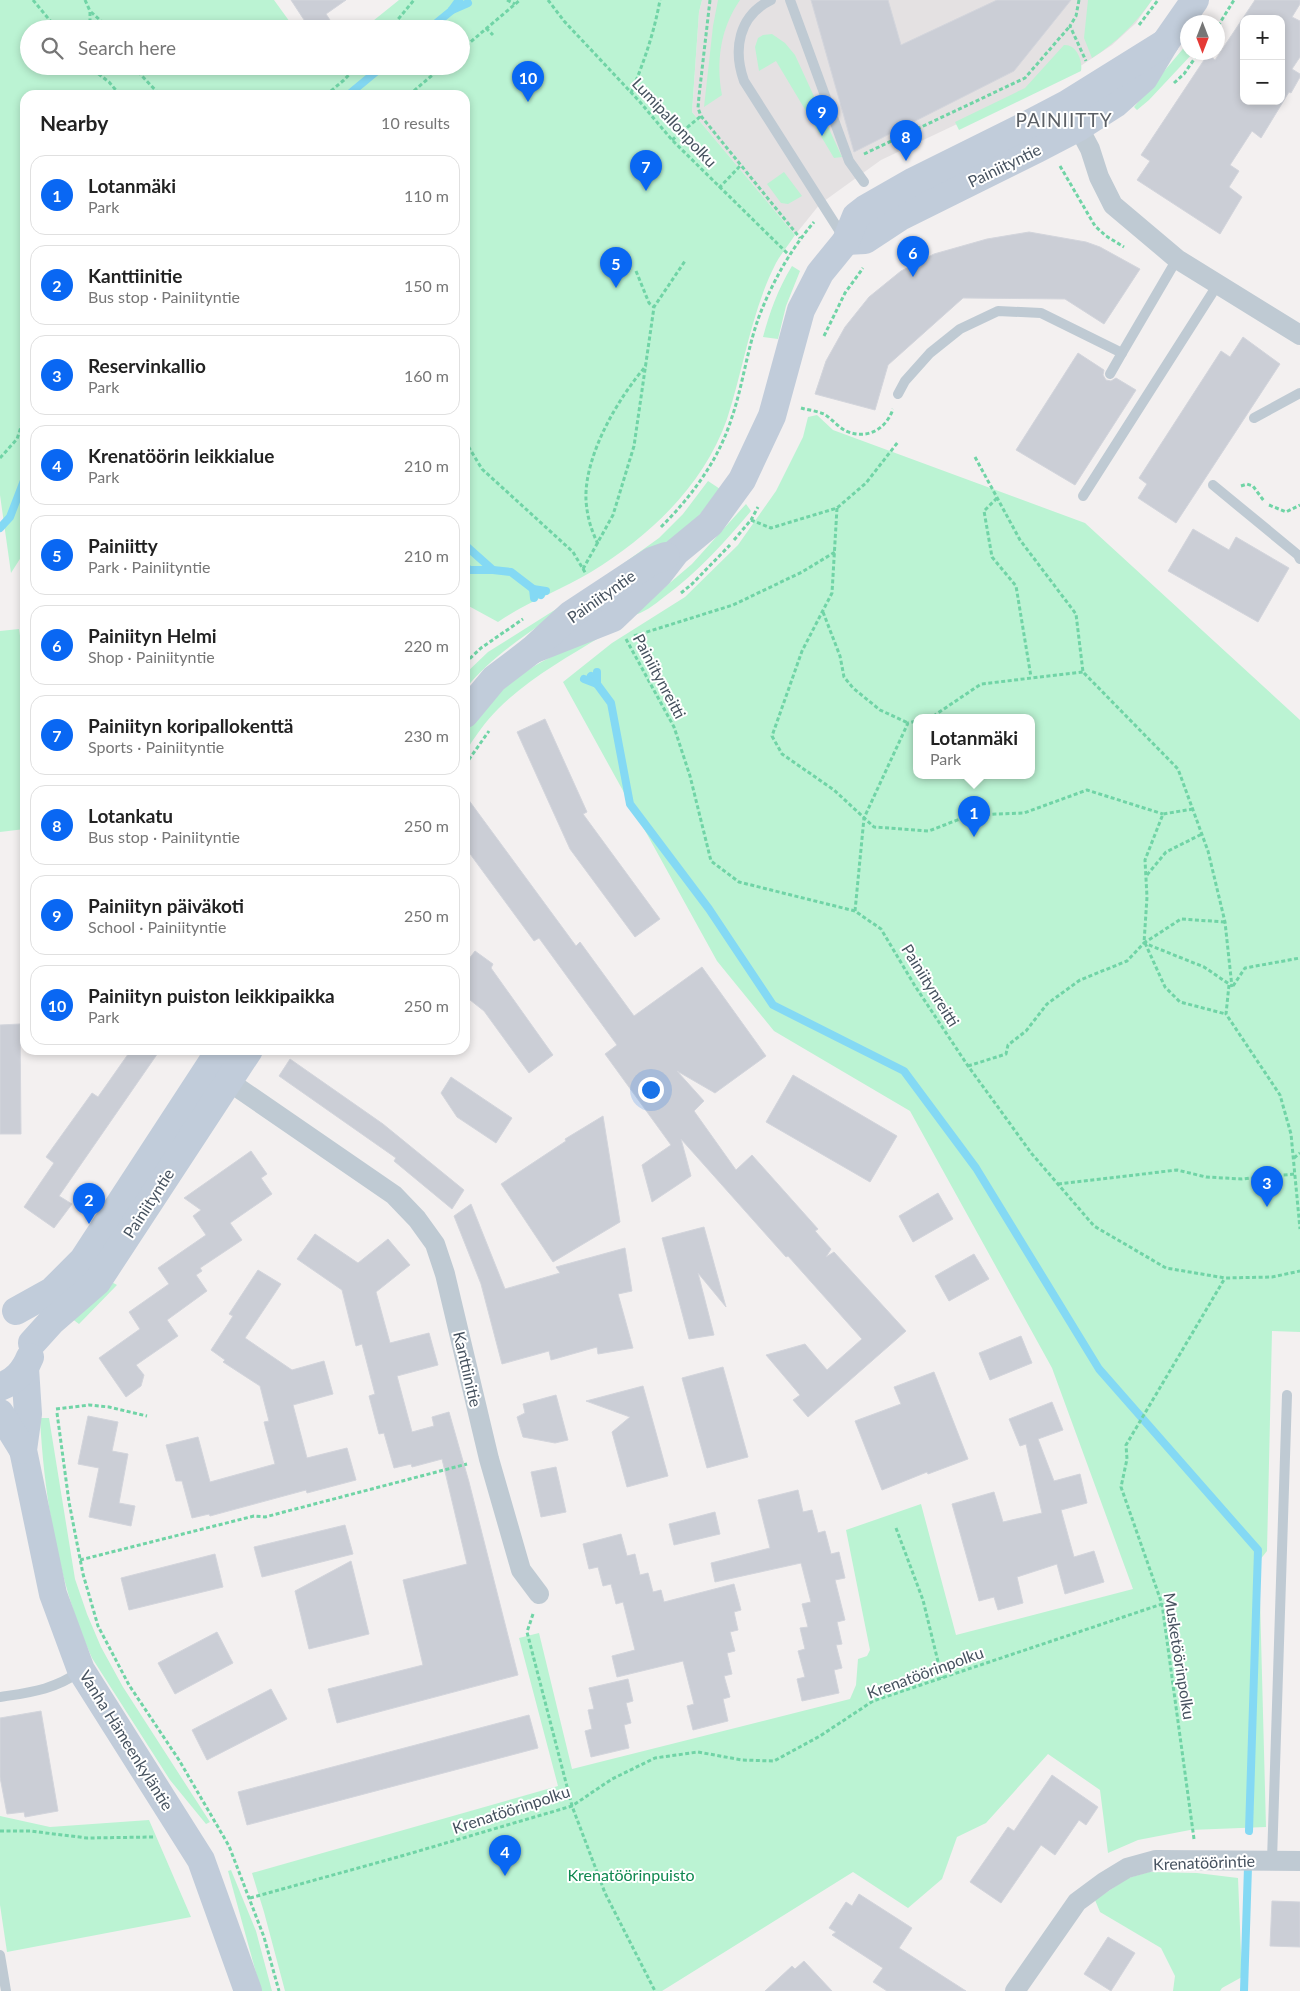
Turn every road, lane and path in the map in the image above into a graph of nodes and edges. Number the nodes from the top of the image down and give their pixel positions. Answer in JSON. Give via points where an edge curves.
{"nodes":[{"id":1,"x":33,"y":0,"type":"edge"},
{"id":2,"x":85,"y":0,"type":"edge"},
{"id":3,"x":414,"y":0,"type":"edge"},
{"id":4,"x":507,"y":0,"type":"edge"},
{"id":5,"x":520,"y":0,"type":"edge"},
{"id":6,"x":548,"y":0,"type":"edge"},
{"id":7,"x":660,"y":0,"type":"edge"},
{"id":8,"x":710,"y":0,"type":"edge"},
{"id":9,"x":771,"y":0,"type":"edge"},
{"id":10,"x":790,"y":0,"type":"edge"},
{"id":11,"x":1079,"y":0,"type":"edge"},
{"id":12,"x":1195,"y":0,"type":"edge"},
{"id":13,"x":1234,"y":0,"type":"edge"},
{"id":14,"x":515,"y":4,"type":"junction"},
{"id":15,"x":90,"y":11,"type":"junction"},
{"id":16,"x":1225,"y":15,"type":"edge"},
{"id":17,"x":50,"y":20,"type":"edge"},
{"id":18,"x":90,"y":20,"type":"edge"},
{"id":19,"x":100,"y":20,"type":"edge"},
{"id":20,"x":397,"y":20,"type":"edge"},
{"id":21,"x":1070,"y":26,"type":"junction"},
{"id":22,"x":486,"y":28,"type":"junction"},
{"id":23,"x":493,"y":35,"type":"dead end"},
{"id":24,"x":470,"y":42,"type":"edge"},
{"id":25,"x":1194,"y":60,"type":"edge"},
{"id":26,"x":1089,"y":66,"type":"dead end"},
{"id":27,"x":100,"y":75,"type":"edge"},
{"id":28,"x":141,"y":75,"type":"edge"},
{"id":29,"x":349,"y":75,"type":"edge"},
{"id":30,"x":432,"y":75,"type":"edge"},
{"id":31,"x":1171,"y":86,"type":"dead end"},
{"id":32,"x":116,"y":90,"type":"edge"},
{"id":33,"x":155,"y":90,"type":"edge"},
{"id":34,"x":332,"y":90,"type":"edge"},
{"id":35,"x":415,"y":90,"type":"edge"},
{"id":36,"x":631,"y":93,"type":"junction"},
{"id":37,"x":701,"y":116,"type":"junction"},
{"id":38,"x":1079,"y":127,"type":"junction"},
{"id":39,"x":672,"y":140,"type":"junction"},
{"id":40,"x":849,"y":161,"type":"junction"},
{"id":41,"x":741,"y":165,"type":"junction"},
{"id":42,"x":1054,"y":168,"type":"dead end"},
{"id":43,"x":864,"y":182,"type":"dead end"},
{"id":44,"x":719,"y":188,"type":"junction"},
{"id":45,"x":800,"y":238,"type":"dead end"},
{"id":46,"x":846,"y":241,"type":"junction"},
{"id":47,"x":788,"y":255,"type":"dead end"},
{"id":48,"x":1178,"y":259,"type":"junction"},
{"id":49,"x":685,"y":261,"type":"dead end"},
{"id":50,"x":864,"y":266,"type":"dead end"},
{"id":51,"x":636,"y":270,"type":"dead end"},
{"id":52,"x":1218,"y":284,"type":"junction"},
{"id":53,"x":654,"y":307,"type":"junction"},
{"id":54,"x":1300,"y":335,"type":"edge"},
{"id":55,"x":821,"y":343,"type":"dead end"},
{"id":56,"x":1122,"y":353,"type":"junction"},
{"id":57,"x":646,"y":365,"type":"junction"},
{"id":58,"x":1110,"y":374,"type":"dead end"},
{"id":59,"x":1300,"y":393,"type":"edge"},
{"id":60,"x":898,"y":394,"type":"joint"},
{"id":61,"x":803,"y":400,"type":"dead end"},
{"id":62,"x":801,"y":408,"type":"junction"},
{"id":63,"x":798,"y":417,"type":"dead end"},
{"id":64,"x":1254,"y":418,"type":"dead end"},
{"id":65,"x":20,"y":430,"type":"edge"},
{"id":66,"x":898,"y":442,"type":"dead end"},
{"id":67,"x":470,"y":449,"type":"edge"},
{"id":68,"x":975,"y":457,"type":"dead end"},
{"id":69,"x":0,"y":458,"type":"edge"},
{"id":70,"x":1217,"y":489,"type":"joint"},
{"id":71,"x":1083,"y":496,"type":"dead end"},
{"id":72,"x":997,"y":498,"type":"junction"},
{"id":73,"x":761,"y":503,"type":"dead end"},
{"id":74,"x":1300,"y":505,"type":"edge"},
{"id":75,"x":837,"y":508,"type":"junction"},
{"id":76,"x":751,"y":520,"type":"junction"},
{"id":77,"x":598,"y":545,"type":"junction"},
{"id":78,"x":836,"y":551,"type":"junction"},
{"id":79,"x":1300,"y":559,"type":"edge"},
{"id":80,"x":583,"y":569,"type":"junction"},
{"id":81,"x":589,"y":578,"type":"dead end"},
{"id":82,"x":674,"y":598,"type":"dead end"},
{"id":83,"x":823,"y":612,"type":"junction"},
{"id":84,"x":623,"y":634,"type":"dead end"},
{"id":85,"x":626,"y":638,"type":"junction"},
{"id":86,"x":1083,"y":672,"type":"junction"},
{"id":87,"x":1031,"y":677,"type":"junction"},
{"id":88,"x":470,"y":708,"type":"edge"},
{"id":89,"x":936,"y":714,"type":"edge"},
{"id":90,"x":913,"y":722,"type":"edge"},
{"id":91,"x":908,"y":723,"type":"junction"},
{"id":92,"x":494,"y":724,"type":"dead end"},
{"id":93,"x":470,"y":758,"type":"edge"},
{"id":94,"x":1193,"y":809,"type":"junction"},
{"id":95,"x":1163,"y":814,"type":"junction"},
{"id":96,"x":864,"y":818,"type":"junction"},
{"id":97,"x":1202,"y":834,"type":"junction"},
{"id":98,"x":1146,"y":875,"type":"junction"},
{"id":99,"x":855,"y":911,"type":"junction"},
{"id":100,"x":1225,"y":922,"type":"junction"},
{"id":101,"x":1144,"y":943,"type":"junction"},
{"id":102,"x":1300,"y":958,"type":"edge"},
{"id":103,"x":1231,"y":986,"type":"junction"},
{"id":104,"x":1226,"y":1014,"type":"junction"},
{"id":105,"x":240,"y":1055,"type":"edge"},
{"id":106,"x":219,"y":1066,"type":"edge"},
{"id":107,"x":968,"y":1066,"type":"junction"},
{"id":108,"x":1300,"y":1153,"type":"edge"},
{"id":109,"x":1293,"y":1158,"type":"junction"},
{"id":110,"x":1295,"y":1174,"type":"junction"},
{"id":111,"x":1058,"y":1184,"type":"junction"},
{"id":112,"x":1300,"y":1229,"type":"edge"},
{"id":113,"x":1300,"y":1271,"type":"edge"},
{"id":114,"x":1225,"y":1278,"type":"junction"},
{"id":115,"x":8,"y":1307,"type":"edge"},
{"id":116,"x":28,"y":1355,"type":"junction"},
{"id":117,"x":0,"y":1387,"type":"edge"},
{"id":118,"x":1287,"y":1395,"type":"dead end"},
{"id":119,"x":55,"y":1403,"type":"dead end"},
{"id":120,"x":56,"y":1409,"type":"junction"},
{"id":121,"x":0,"y":1413,"type":"edge"},
{"id":122,"x":147,"y":1416,"type":"dead end"},
{"id":123,"x":23,"y":1450,"type":"junction"},
{"id":124,"x":489,"y":1459,"type":"junction"},
{"id":125,"x":896,"y":1528,"type":"dead end"},
{"id":126,"x":80,"y":1560,"type":"junction"},
{"id":127,"x":539,"y":1594,"type":"dead end"},
{"id":128,"x":1162,"y":1604,"type":"junction"},
{"id":129,"x":526,"y":1632,"type":"dead end"},
{"id":130,"x":82,"y":1670,"type":"junction"},
{"id":131,"x":942,"y":1678,"type":"junction"},
{"id":132,"x":0,"y":1697,"type":"edge"},
{"id":133,"x":572,"y":1806,"type":"junction"},
{"id":134,"x":0,"y":1831,"type":"edge"},
{"id":135,"x":161,"y":1836,"type":"dead end"},
{"id":136,"x":1197,"y":1860,"type":"junction"},
{"id":137,"x":1272,"y":1860,"type":"junction"},
{"id":138,"x":1300,"y":1861,"type":"edge"},
{"id":139,"x":250,"y":1898,"type":"junction"},
{"id":140,"x":0,"y":1955,"type":"edge"},
{"id":141,"x":6,"y":1991,"type":"edge"},
{"id":142,"x":248,"y":1991,"type":"edge"},
{"id":143,"x":279,"y":1991,"type":"edge"},
{"id":144,"x":655,"y":1991,"type":"edge"},
{"id":145,"x":1015,"y":1991,"type":"edge"}],
"edges":[{"from":1,"to":17,"type":"path"},
{"from":2,"to":15,"type":"path"},
{"from":3,"to":20,"type":"path"},
{"from":4,"to":14,"type":"path"},
{"from":5,"to":14,"type":"path"},
{"from":6,"to":36,"type":"path","name":"Lumipallonpolku"},
{"from":7,"to":36,"type":"path","via":[[647,56]]},
{"from":8,"to":37,"type":"path","via":[[698,108]]},
{"from":9,"to":46,"type":"lane","via":[[762,4],[746,24],[740,38],[738,64],[744,81]]},
{"from":10,"to":40,"type":"lane"},
{"from":11,"to":21,"type":"path"},
{"from":12,"to":38,"type":"street","name":"Painiityntie","via":[[1165,43]]},
{"from":13,"to":16,"type":"path"},
{"from":14,"to":22,"type":"path"},
{"from":15,"to":18,"type":"path"},
{"from":15,"to":19,"type":"path"},
{"from":21,"to":26,"type":"path"},
{"from":21,"to":40,"type":"path","via":[[1025,78]]},
{"from":22,"to":23,"type":"path"},
{"from":22,"to":24,"type":"path"},
{"from":25,"to":31,"type":"path"},
{"from":27,"to":32,"type":"path"},
{"from":28,"to":33,"type":"path"},
{"from":29,"to":34,"type":"path"},
{"from":30,"to":35,"type":"path"},
{"from":36,"to":39,"type":"path","name":"Lumipallonpolku"},
{"from":37,"to":39,"type":"path"},
{"from":37,"to":41,"type":"path"},
{"from":38,"to":42,"type":"path"},
{"from":38,"to":46,"type":"street","name":"Painiityntie","via":[[1026,126],[914,180],[856,216]]},
{"from":38,"to":48,"type":"street","via":[[1113,205]]},
{"from":39,"to":44,"type":"path","name":"Lumipallonpolku"},
{"from":40,"to":43,"type":"lane"},
{"from":41,"to":44,"type":"path"},
{"from":41,"to":45,"type":"path"},
{"from":44,"to":47,"type":"path","name":"Lumipallonpolku"},
{"from":46,"to":88,"type":"street","name":"Painiityntie","via":[[820,273],[801,310],[772,416],[742,480],[710,524],[676,552],[652,560],[570,615],[494,679]]},
{"from":48,"to":52,"type":"street"},
{"from":48,"to":56,"type":"lane"},
{"from":49,"to":53,"type":"path"},
{"from":50,"to":55,"type":"path","via":[[844,293]]},
{"from":51,"to":53,"type":"path","via":[[649,303]]},
{"from":52,"to":54,"type":"street"},
{"from":52,"to":71,"type":"lane"},
{"from":53,"to":57,"type":"path"},
{"from":56,"to":58,"type":"lane"},
{"from":56,"to":60,"type":"lane","via":[[1041,313],[998,311],[960,329],[930,353],[905,380]]},
{"from":57,"to":77,"type":"path","via":[[634,446],[613,515]]},
{"from":57,"to":77,"type":"path","via":[[610,418],[590,465],[586,499],[590,527]]},
{"from":59,"to":64,"type":"lane"},
{"from":60,"to":62,"type":"path","via":[[892,413],[874,433],[847,431],[824,414]]},
{"from":61,"to":62,"type":"path"},
{"from":62,"to":63,"type":"path"},
{"from":65,"to":69,"type":"path","via":[[17,439]]},
{"from":66,"to":75,"type":"path","via":[[866,483]]},
{"from":67,"to":80,"type":"path","via":[[482,469],[573,552]]},
{"from":68,"to":72,"type":"path"},
{"from":70,"to":74,"type":"path","via":[[1248,484],[1274,508],[1286,512]]},
{"from":70,"to":79,"type":"lane"},
{"from":72,"to":86,"type":"path","via":[[1020,540],[1076,614]]},
{"from":72,"to":87,"type":"path","via":[[984,510],[992,557],[1016,586]]},
{"from":73,"to":76,"type":"path"},
{"from":75,"to":76,"type":"path","via":[[771,528]]},
{"from":75,"to":78,"type":"path"},
{"from":76,"to":82,"type":"path","via":[[713,563]]},
{"from":77,"to":80,"type":"path"},
{"from":78,"to":83,"type":"path","via":[[832,593]]},
{"from":78,"to":85,"type":"path","via":[[802,572],[733,605]]},
{"from":80,"to":81,"type":"path"},
{"from":83,"to":91,"type":"path","via":[[840,656],[844,677],[880,710]]},
{"from":83,"to":96,"type":"path","via":[[802,651],[772,736],[782,754],[834,790]]},
{"from":84,"to":85,"type":"path","name":"Painiitynreitti"},
{"from":85,"to":99,"type":"path","name":"Painiitynreitti","via":[[674,728],[711,860],[739,882]]},
{"from":86,"to":87,"type":"path"},
{"from":86,"to":94,"type":"path","via":[[1178,769]]},
{"from":87,"to":89,"type":"path","via":[[980,684]]},
{"from":90,"to":91,"type":"path"},
{"from":91,"to":96,"type":"path"},
{"from":92,"to":93,"type":"path"},
{"from":94,"to":95,"type":"path"},
{"from":94,"to":97,"type":"path"},
{"from":95,"to":96,"type":"path","via":[[1087,790],[1024,813],[970,815],[929,830],[874,827]]},
{"from":95,"to":98,"type":"path","via":[[1146,860]]},
{"from":96,"to":99,"type":"path"},
{"from":97,"to":98,"type":"path","via":[[1166,852]]},
{"from":97,"to":100,"type":"path"},
{"from":98,"to":101,"type":"path"},
{"from":99,"to":107,"type":"path","name":"Painiitynreitti","via":[[881,929]]},
{"from":100,"to":101,"type":"path","via":[[1181,919]]},
{"from":100,"to":103,"type":"path"},
{"from":101,"to":103,"type":"path","via":[[1204,968]]},
{"from":101,"to":104,"type":"path","via":[[1165,988],[1180,1002]]},
{"from":101,"to":107,"type":"path","via":[[1127,961],[1080,980],[1047,1004],[1026,1031],[1008,1045],[1006,1054]]},
{"from":102,"to":103,"type":"path","via":[[1245,968]]},
{"from":103,"to":104,"type":"path"},
{"from":104,"to":109,"type":"path","via":[[1280,1095],[1291,1134]]},
{"from":105,"to":106,"type":"street","name":"Painiityntie"},
{"from":106,"to":115,"type":"street","name":"Painiityntie","via":[[82,1260],[52,1291]]},
{"from":106,"to":116,"type":"street","name":"Painiityntie","via":[[98,1282],[51,1322]]},
{"from":106,"to":124,"type":"street","name":"Kanttiinitie","via":[[394,1195],[435,1244],[446,1274]]},
{"from":107,"to":111,"type":"path","name":"Painiitynreitti"},
{"from":108,"to":109,"type":"path"},
{"from":109,"to":110,"type":"path"},
{"from":110,"to":111,"type":"path","via":[[1242,1179],[1206,1178],[1177,1170]]},
{"from":110,"to":112,"type":"path"},
{"from":111,"to":114,"type":"path","name":"Painiitynreitti","via":[[1094,1226],[1166,1268]]},
{"from":113,"to":114,"type":"path","name":"Painiitynreitti","via":[[1272,1277]]},
{"from":114,"to":128,"type":"path","name":"Musketöörinpolku","via":[[1126,1445],[1122,1486]]},
{"from":115,"to":116,"type":"street","name":"Vanha Hämeenkyläntie","via":[[25,1321]]},
{"from":116,"to":117,"type":"street","name":"Painiityntie","via":[[11,1382]]},
{"from":116,"to":123,"type":"street","name":"Vanha Hämeenkyläntie","via":[[28,1414]]},
{"from":118,"to":137,"type":"lane"},
{"from":119,"to":120,"type":"path"},
{"from":120,"to":122,"type":"path","via":[[96,1405]]},
{"from":120,"to":126,"type":"path"},
{"from":121,"to":123,"type":"street","name":"Vanha Hämeenkyläntie"},
{"from":123,"to":130,"type":"street","name":"Vanha Hämeenkyläntie","via":[[53,1594]]},
{"from":124,"to":126,"type":"path","via":[[265,1517],[254,1516]]},
{"from":124,"to":127,"type":"street","name":"Kanttiinitie","via":[[521,1570]]},
{"from":125,"to":131,"type":"path","via":[[923,1600]]},
{"from":126,"to":139,"type":"path","via":[[98,1626],[129,1685],[179,1760],[229,1846]]},
{"from":128,"to":131,"type":"path","name":"Krenatöörinpolku"},
{"from":128,"to":136,"type":"path","name":"Musketöörinpolku"},
{"from":129,"to":133,"type":"path"},
{"from":130,"to":132,"type":"lane","via":[[48,1689]]},
{"from":130,"to":142,"type":"street","name":"Vanha Hämeenkyläntie","via":[[201,1860]]},
{"from":131,"to":133,"type":"path","name":"Krenatöörinpolku","via":[[873,1701],[774,1761],[742,1760],[698,1752],[655,1758],[612,1779]]},
{"from":133,"to":139,"type":"path","name":"Krenatöörinpolku"},
{"from":133,"to":144,"type":"path","via":[[605,1894]]},
{"from":134,"to":135,"type":"path","via":[[87,1838]]},
{"from":136,"to":137,"type":"street","name":"Krenatöörintie"},
{"from":136,"to":145,"type":"street","name":"Krenatöörintie","via":[[1156,1860],[1127,1868],[1104,1882],[1077,1902]]},
{"from":137,"to":138,"type":"street","name":"Krenatöörintie"},
{"from":139,"to":143,"type":"path"},
{"from":140,"to":141,"type":"lane"}]}
